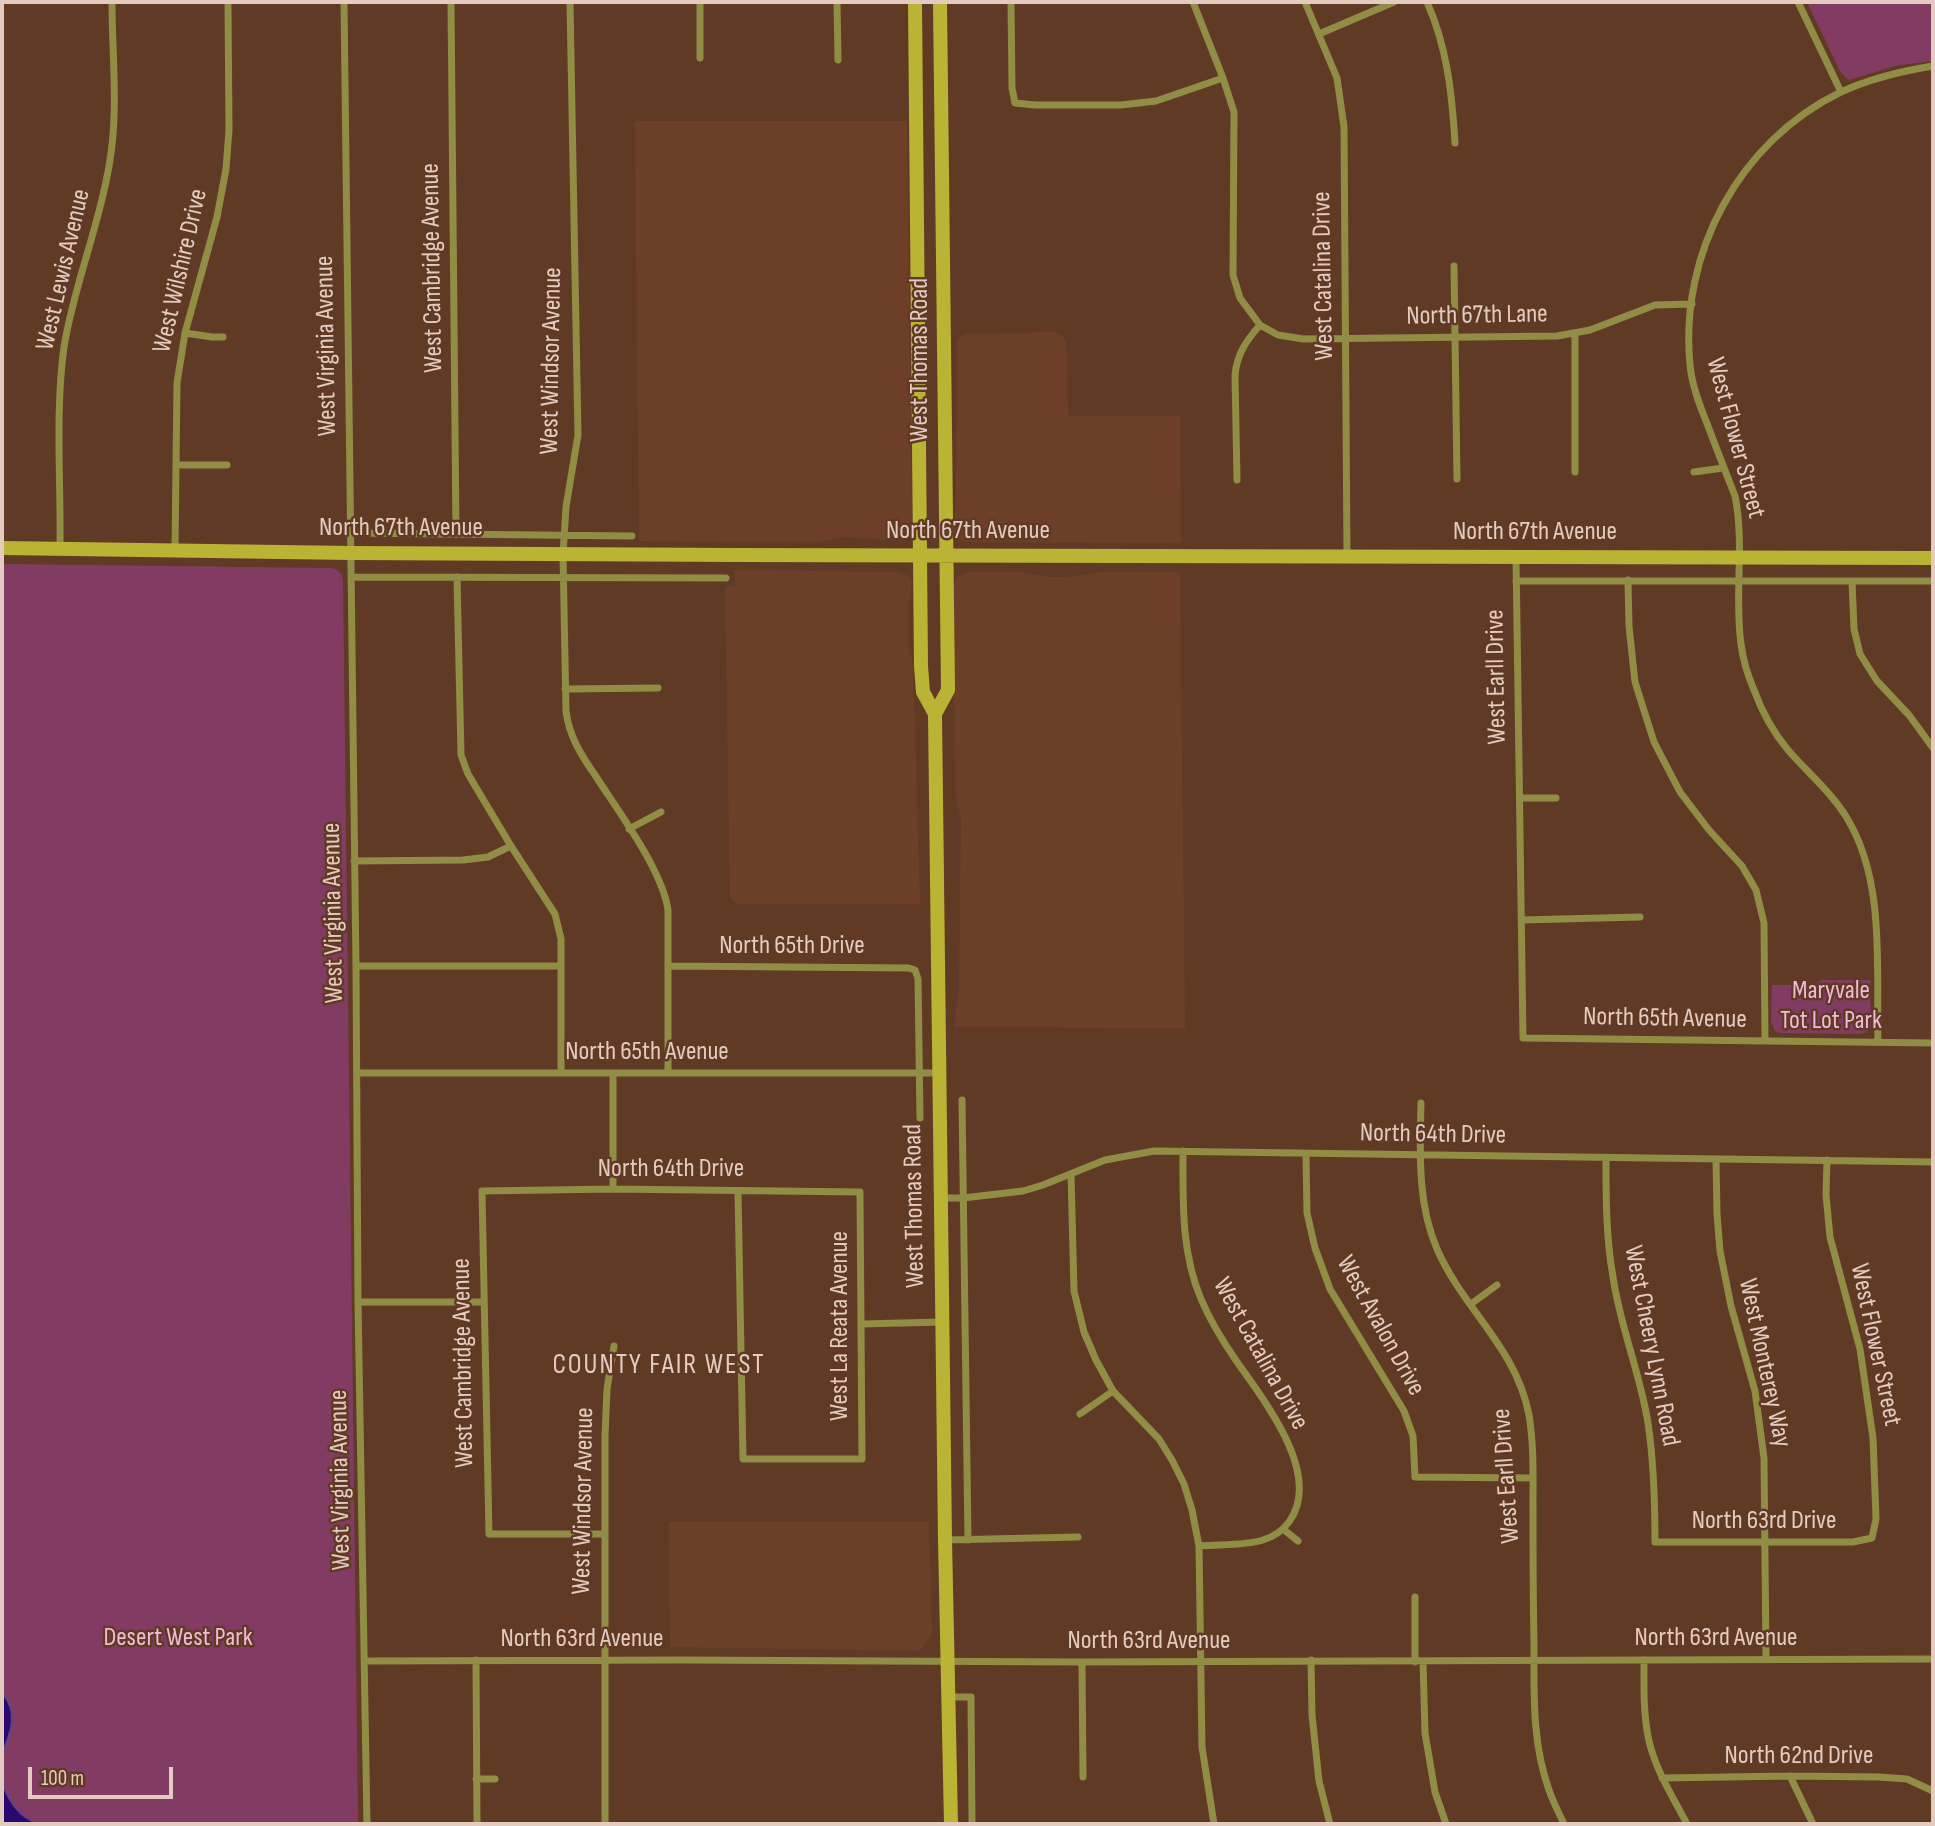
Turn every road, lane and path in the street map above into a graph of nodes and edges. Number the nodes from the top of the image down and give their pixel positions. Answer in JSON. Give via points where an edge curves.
{"nodes":[{"id":1,"x":112,"y":2,"type":"edge"},
{"id":2,"x":228,"y":2,"type":"edge"},
{"id":3,"x":344,"y":2,"type":"edge"},
{"id":4,"x":451,"y":2,"type":"edge"},
{"id":5,"x":570,"y":2,"type":"edge"},
{"id":6,"x":700,"y":2,"type":"edge"},
{"id":7,"x":837,"y":2,"type":"edge"},
{"id":8,"x":915,"y":2,"type":"edge"},
{"id":9,"x":940,"y":2,"type":"edge"},
{"id":10,"x":1011,"y":2,"type":"edge"},
{"id":11,"x":1193,"y":2,"type":"edge"},
{"id":12,"x":1305,"y":2,"type":"edge"},
{"id":13,"x":1395,"y":2,"type":"edge"},
{"id":14,"x":1427,"y":2,"type":"edge"},
{"id":15,"x":1798,"y":2,"type":"edge"},
{"id":16,"x":1319,"y":34,"type":"junction"},
{"id":17,"x":700,"y":58,"type":"dead end"},
{"id":18,"x":838,"y":60,"type":"dead end"},
{"id":19,"x":1933,"y":66,"type":"edge"},
{"id":20,"x":1223,"y":78,"type":"junction"},
{"id":21,"x":1841,"y":92,"type":"junction"},
{"id":22,"x":1455,"y":143,"type":"dead end"},
{"id":23,"x":1454,"y":266,"type":"dead end"},
{"id":24,"x":1692,"y":304,"type":"junction"},
{"id":25,"x":1260,"y":325,"type":"junction"},
{"id":26,"x":185,"y":333,"type":"junction"},
{"id":27,"x":1575,"y":334,"type":"junction"},
{"id":28,"x":223,"y":337,"type":"dead end"},
{"id":29,"x":1456,"y":337,"type":"junction"},
{"id":30,"x":1346,"y":338,"type":"junction"},
{"id":31,"x":177,"y":465,"type":"junction"},
{"id":32,"x":228,"y":465,"type":"dead end"},
{"id":33,"x":1724,"y":468,"type":"junction"},
{"id":34,"x":1576,"y":472,"type":"dead end"},
{"id":35,"x":1694,"y":472,"type":"dead end"},
{"id":36,"x":1237,"y":480,"type":"dead end"},
{"id":37,"x":1457,"y":480,"type":"dead end"},
{"id":38,"x":350,"y":533,"type":"junction"},
{"id":39,"x":456,"y":534,"type":"junction"},
{"id":40,"x":565,"y":535,"type":"junction"},
{"id":41,"x":632,"y":536,"type":"dead end"},
{"id":42,"x":2,"y":548,"type":"edge"},
{"id":43,"x":60,"y":548,"type":"junction"},
{"id":44,"x":175,"y":550,"type":"junction"},
{"id":45,"x":351,"y":553,"type":"junction"},
{"id":46,"x":563,"y":554,"type":"junction"},
{"id":47,"x":920,"y":555,"type":"junction"},
{"id":48,"x":945,"y":555,"type":"junction"},
{"id":49,"x":1347,"y":556,"type":"junction"},
{"id":50,"x":1516,"y":556,"type":"junction"},
{"id":51,"x":1740,"y":558,"type":"junction"},
{"id":52,"x":1933,"y":558,"type":"edge"},
{"id":53,"x":351,"y":577,"type":"junction"},
{"id":54,"x":457,"y":577,"type":"junction"},
{"id":55,"x":564,"y":578,"type":"junction"},
{"id":56,"x":726,"y":578,"type":"dead end"},
{"id":57,"x":1628,"y":580,"type":"junction"},
{"id":58,"x":1516,"y":581,"type":"junction"},
{"id":59,"x":1740,"y":581,"type":"junction"},
{"id":60,"x":1852,"y":581,"type":"junction"},
{"id":61,"x":1933,"y":581,"type":"edge"},
{"id":62,"x":658,"y":688,"type":"dead end"},
{"id":63,"x":565,"y":689,"type":"junction"},
{"id":64,"x":935,"y":714,"type":"junction"},
{"id":65,"x":1933,"y":748,"type":"edge"},
{"id":66,"x":1520,"y":798,"type":"junction"},
{"id":67,"x":1556,"y":798,"type":"dead end"},
{"id":68,"x":661,"y":812,"type":"dead end"},
{"id":69,"x":629,"y":829,"type":"junction"},
{"id":70,"x":511,"y":846,"type":"junction"},
{"id":71,"x":354,"y":861,"type":"junction"},
{"id":72,"x":1640,"y":917,"type":"dead end"},
{"id":73,"x":1522,"y":920,"type":"junction"},
{"id":74,"x":668,"y":966,"type":"junction"},
{"id":75,"x":356,"y":967,"type":"junction"},
{"id":76,"x":561,"y":967,"type":"junction"},
{"id":77,"x":915,"y":970,"type":"joint"},
{"id":78,"x":1523,"y":1038,"type":"joint"},
{"id":79,"x":1765,"y":1041,"type":"junction"},
{"id":80,"x":1878,"y":1042,"type":"junction"},
{"id":81,"x":1933,"y":1043,"type":"edge"},
{"id":82,"x":357,"y":1073,"type":"junction"},
{"id":83,"x":561,"y":1073,"type":"junction"},
{"id":84,"x":613,"y":1073,"type":"junction"},
{"id":85,"x":668,"y":1073,"type":"junction"},
{"id":86,"x":920,"y":1073,"type":"junction"},
{"id":87,"x":938,"y":1073,"type":"junction"},
{"id":88,"x":962,"y":1100,"type":"dead end"},
{"id":89,"x":1420,"y":1103,"type":"dead end"},
{"id":90,"x":920,"y":1118,"type":"dead end"},
{"id":91,"x":1183,"y":1151,"type":"junction"},
{"id":92,"x":1306,"y":1154,"type":"junction"},
{"id":93,"x":1420,"y":1154,"type":"junction"},
{"id":94,"x":1606,"y":1158,"type":"junction"},
{"id":95,"x":1716,"y":1159,"type":"junction"},
{"id":96,"x":1827,"y":1160,"type":"junction"},
{"id":97,"x":1933,"y":1162,"type":"edge"},
{"id":98,"x":1070,"y":1174,"type":"junction"},
{"id":99,"x":613,"y":1189,"type":"junction"},
{"id":100,"x":482,"y":1191,"type":"joint"},
{"id":101,"x":738,"y":1191,"type":"junction"},
{"id":102,"x":860,"y":1192,"type":"joint"},
{"id":103,"x":940,"y":1198,"type":"junction"},
{"id":104,"x":963,"y":1198,"type":"junction"},
{"id":105,"x":1497,"y":1285,"type":"dead end"},
{"id":106,"x":358,"y":1302,"type":"junction"},
{"id":107,"x":483,"y":1302,"type":"junction"},
{"id":108,"x":1471,"y":1304,"type":"junction"},
{"id":109,"x":942,"y":1322,"type":"junction"},
{"id":110,"x":861,"y":1324,"type":"junction"},
{"id":111,"x":614,"y":1346,"type":"dead end"},
{"id":112,"x":1112,"y":1391,"type":"junction"},
{"id":113,"x":1080,"y":1414,"type":"dead end"},
{"id":114,"x":1533,"y":1478,"type":"junction"},
{"id":115,"x":1283,"y":1529,"type":"junction"},
{"id":116,"x":604,"y":1534,"type":"junction"},
{"id":117,"x":1078,"y":1537,"type":"dead end"},
{"id":118,"x":1871,"y":1538,"type":"joint"},
{"id":119,"x":945,"y":1540,"type":"junction"},
{"id":120,"x":968,"y":1540,"type":"junction"},
{"id":121,"x":1298,"y":1541,"type":"dead end"},
{"id":122,"x":1655,"y":1542,"type":"joint"},
{"id":123,"x":1765,"y":1542,"type":"junction"},
{"id":124,"x":1199,"y":1546,"type":"junction"},
{"id":125,"x":1415,"y":1597,"type":"dead end"},
{"id":126,"x":1766,"y":1659,"type":"junction"},
{"id":127,"x":1933,"y":1659,"type":"edge"},
{"id":128,"x":476,"y":1660,"type":"junction"},
{"id":129,"x":605,"y":1660,"type":"junction"},
{"id":130,"x":1311,"y":1660,"type":"junction"},
{"id":131,"x":1534,"y":1660,"type":"junction"},
{"id":132,"x":1644,"y":1660,"type":"junction"},
{"id":133,"x":365,"y":1661,"type":"junction"},
{"id":134,"x":947,"y":1661,"type":"junction"},
{"id":135,"x":1200,"y":1661,"type":"junction"},
{"id":136,"x":1419,"y":1661,"type":"junction"},
{"id":137,"x":1082,"y":1662,"type":"junction"},
{"id":138,"x":948,"y":1697,"type":"junction"},
{"id":139,"x":1790,"y":1776,"type":"junction"},
{"id":140,"x":1083,"y":1777,"type":"dead end"},
{"id":141,"x":1662,"y":1778,"type":"junction"},
{"id":142,"x":476,"y":1779,"type":"junction"},
{"id":143,"x":495,"y":1779,"type":"dead end"},
{"id":144,"x":1933,"y":1791,"type":"edge"},
{"id":145,"x":367,"y":1824,"type":"edge"},
{"id":146,"x":477,"y":1824,"type":"edge"},
{"id":147,"x":605,"y":1824,"type":"edge"},
{"id":148,"x":951,"y":1824,"type":"edge"},
{"id":149,"x":972,"y":1824,"type":"edge"},
{"id":150,"x":1214,"y":1824,"type":"edge"},
{"id":151,"x":1330,"y":1824,"type":"edge"},
{"id":152,"x":1446,"y":1824,"type":"edge"},
{"id":153,"x":1564,"y":1824,"type":"edge"},
{"id":154,"x":1687,"y":1824,"type":"edge"},
{"id":155,"x":1812,"y":1824,"type":"edge"}],
"edges":[{"from":1,"to":43,"type":"street","name":"West Lewis Avenue","via":[[114,109],[109,166],[64,348]]},
{"from":2,"to":26,"type":"street","name":"West Wilshire Drive","via":[[226,169]]},
{"from":3,"to":38,"type":"street","name":"West Virginia Avenue"},
{"from":4,"to":39,"type":"street","name":"West Cambridge Avenue"},
{"from":5,"to":40,"type":"street","name":"West Windsor Avenue","via":[[578,435]]},
{"from":6,"to":17,"type":"street"},
{"from":7,"to":18,"type":"street"},
{"from":8,"to":47,"type":"main road","name":"West Thomas Road"},
{"from":9,"to":48,"type":"main road","name":"West Thomas Road"},
{"from":10,"to":20,"type":"street","via":[[1015,103],[1121,105],[1156,101]]},
{"from":11,"to":20,"type":"street"},
{"from":12,"to":16,"type":"street","name":"West Catalina Drive"},
{"from":13,"to":16,"type":"street"},
{"from":14,"to":22,"type":"street","via":[[1449,71]]},
{"from":15,"to":21,"type":"street"},
{"from":16,"to":30,"type":"street","name":"West Catalina Drive","via":[[1337,78],[1344,127]]},
{"from":19,"to":21,"type":"street","name":"West Flower Street"},
{"from":20,"to":25,"type":"street","via":[[1234,112],[1233,275],[1240,298]]},
{"from":21,"to":24,"type":"street","name":"West Flower Street","via":[[1777,137],[1735,184],[1711,230]]},
{"from":23,"to":29,"type":"street"},
{"from":24,"to":27,"type":"street","name":"North 67th Lane","via":[[1655,305]]},
{"from":24,"to":33,"type":"street","name":"West Flower Street","via":[[1694,388]]},
{"from":25,"to":30,"type":"street","name":"North 67th Lane","via":[[1288,337]]},
{"from":25,"to":36,"type":"street","via":[[1236,360]]},
{"from":26,"to":28,"type":"street"},
{"from":26,"to":31,"type":"street","name":"West Wilshire Drive","via":[[177,383]]},
{"from":27,"to":29,"type":"street","name":"North 67th Lane"},
{"from":27,"to":34,"type":"street"},
{"from":29,"to":30,"type":"street","name":"North 67th Lane"},
{"from":29,"to":37,"type":"street"},
{"from":30,"to":49,"type":"street","name":"West Catalina Drive"},
{"from":31,"to":32,"type":"street"},
{"from":31,"to":44,"type":"street","name":"West Wilshire Drive"},
{"from":33,"to":35,"type":"street"},
{"from":33,"to":51,"type":"street","name":"West Flower Street","via":[[1735,496]]},
{"from":38,"to":39,"type":"street","name":"North 67th Avenue"},
{"from":38,"to":45,"type":"street","name":"West Virginia Avenue"},
{"from":39,"to":40,"type":"street","name":"North 67th Avenue"},
{"from":40,"to":41,"type":"street","name":"North 67th Avenue"},
{"from":40,"to":46,"type":"street","name":"West Windsor Avenue"},
{"from":42,"to":43,"type":"main road","name":"North 67th Avenue"},
{"from":43,"to":44,"type":"main road","name":"North 67th Avenue"},
{"from":44,"to":45,"type":"main road","name":"North 67th Avenue"},
{"from":45,"to":46,"type":"main road","name":"North 67th Avenue"},
{"from":45,"to":53,"type":"street","name":"West Virginia Avenue"},
{"from":46,"to":47,"type":"main road","name":"North 67th Avenue"},
{"from":46,"to":55,"type":"street","name":"West Windsor Avenue"},
{"from":47,"to":48,"type":"main road","name":"North 67th Avenue"},
{"from":47,"to":64,"type":"main road","name":"West Thomas Road","via":[[923,692]]},
{"from":48,"to":49,"type":"main road","name":"North 67th Avenue"},
{"from":48,"to":64,"type":"main road","name":"West Thomas Road","via":[[948,690]]},
{"from":49,"to":50,"type":"main road","name":"North 67th Avenue"},
{"from":50,"to":51,"type":"main road","name":"North 67th Avenue"},
{"from":50,"to":58,"type":"street","name":"West Earll Drive"},
{"from":51,"to":52,"type":"main road","name":"North 67th Avenue"},
{"from":51,"to":59,"type":"street","name":"West Flower Street"},
{"from":53,"to":54,"type":"street","name":"North 67th Avenue"},
{"from":53,"to":71,"type":"street","name":"West Virginia Avenue"},
{"from":54,"to":55,"type":"street","name":"North 67th Avenue"},
{"from":54,"to":70,"type":"street","via":[[461,754]]},
{"from":55,"to":56,"type":"street","name":"North 67th Avenue"},
{"from":55,"to":63,"type":"street","name":"West Windsor Avenue"},
{"from":57,"to":58,"type":"street","name":"North 67th Avenue"},
{"from":57,"to":59,"type":"street","name":"North 67th Avenue"},
{"from":57,"to":79,"type":"street","via":[[1635,682],[1654,742],[1680,792],[1742,866],[1759,898],[1764,923]]},
{"from":58,"to":66,"type":"street","name":"West Earll Drive"},
{"from":59,"to":60,"type":"street","name":"North 67th Avenue"},
{"from":59,"to":80,"type":"street","name":"West Flower Street","via":[[1742,648],[1762,710],[1787,749],[1848,820],[1869,877],[1876,915]]},
{"from":60,"to":61,"type":"street","name":"North 67th Avenue"},
{"from":60,"to":65,"type":"street","via":[[1860,654]]},
{"from":62,"to":63,"type":"street"},
{"from":63,"to":69,"type":"street","name":"West Windsor Avenue","via":[[567,724],[578,750]]},
{"from":64,"to":87,"type":"main road","name":"West Thomas Road"},
{"from":66,"to":67,"type":"street"},
{"from":66,"to":73,"type":"street","name":"West Earll Drive"},
{"from":68,"to":69,"type":"street"},
{"from":69,"to":74,"type":"street","name":"West Windsor Avenue","via":[[666,898]]},
{"from":70,"to":71,"type":"street","via":[[488,857],[463,860]]},
{"from":70,"to":76,"type":"street","via":[[555,914]]},
{"from":71,"to":75,"type":"street","name":"West Virginia Avenue"},
{"from":72,"to":73,"type":"street"},
{"from":73,"to":78,"type":"street","name":"West Earll Drive"},
{"from":74,"to":77,"type":"street","name":"North 65th Drive"},
{"from":74,"to":85,"type":"street","name":"West Windsor Avenue"},
{"from":75,"to":76,"type":"street"},
{"from":75,"to":82,"type":"street","name":"West Virginia Avenue"},
{"from":76,"to":83,"type":"street"},
{"from":77,"to":86,"type":"street","name":"West Thomas Road"},
{"from":78,"to":79,"type":"street","name":"North 65th Avenue"},
{"from":79,"to":80,"type":"street","name":"North 65th Avenue"},
{"from":80,"to":81,"type":"street","name":"North 65th Avenue"},
{"from":82,"to":83,"type":"street","name":"North 65th Avenue"},
{"from":82,"to":106,"type":"street","name":"West Virginia Avenue"},
{"from":83,"to":84,"type":"street","name":"North 65th Avenue"},
{"from":84,"to":85,"type":"street","name":"North 65th Avenue"},
{"from":84,"to":99,"type":"street"},
{"from":85,"to":86,"type":"street","name":"North 65th Avenue"},
{"from":86,"to":87,"type":"street","name":"North 65th Avenue"},
{"from":86,"to":90,"type":"street","name":"West Thomas Road"},
{"from":87,"to":103,"type":"main road","name":"West Thomas Road"},
{"from":88,"to":104,"type":"street","name":"West Thomas Road"},
{"from":89,"to":93,"type":"street","name":"West Earll Drive"},
{"from":91,"to":92,"type":"street","name":"North 64th Drive"},
{"from":91,"to":98,"type":"street","name":"North 64th Drive","via":[[1136,1153]]},
{"from":91,"to":115,"type":"street","name":"West Catalina Drive","via":[[1183,1216],[1195,1283],[1211,1321],[1269,1407],[1298,1471],[1298,1506]]},
{"from":92,"to":93,"type":"street","name":"North 64th Drive"},
{"from":92,"to":114,"type":"street","name":"West Avalon Drive","via":[[1307,1213],[1315,1248],[1330,1289],[1404,1411],[1413,1436],[1415,1477]]},
{"from":93,"to":94,"type":"street","name":"North 64th Drive"},
{"from":93,"to":108,"type":"street","name":"West Earll Drive","via":[[1426,1211],[1436,1248]]},
{"from":94,"to":95,"type":"street","name":"North 64th Drive"},
{"from":94,"to":122,"type":"street","name":"West Cheery Lynn Road","via":[[1613,1278],[1651,1445]]},
{"from":95,"to":96,"type":"street","name":"North 64th Drive"},
{"from":95,"to":123,"type":"street","name":"West Monterey Way","via":[[1720,1251],[1759,1412]]},
{"from":96,"to":97,"type":"street","name":"North 64th Drive"},
{"from":96,"to":118,"type":"street","name":"West Flower Street","via":[[1830,1237],[1860,1349],[1873,1438],[1876,1519]]},
{"from":98,"to":104,"type":"street","name":"North 64th Drive","via":[[1023,1191]]},
{"from":98,"to":112,"type":"street","via":[[1074,1291],[1084,1332]]},
{"from":99,"to":100,"type":"street","name":"North 64th Drive"},
{"from":99,"to":101,"type":"street","name":"North 64th Drive"},
{"from":100,"to":107,"type":"street","name":"West Cambridge Avenue"},
{"from":101,"to":102,"type":"street","name":"North 64th Drive"},
{"from":101,"to":110,"type":"street","name":"West La Reata Avenue","via":[[743,1459],[862,1459]]},
{"from":102,"to":110,"type":"street","name":"West La Reata Avenue"},
{"from":103,"to":104,"type":"street","name":"North 64th Drive"},
{"from":103,"to":109,"type":"main road","name":"West Thomas Road"},
{"from":104,"to":120,"type":"street","name":"West Thomas Road"},
{"from":105,"to":108,"type":"street"},
{"from":106,"to":107,"type":"street"},
{"from":106,"to":133,"type":"street","name":"West Virginia Avenue"},
{"from":107,"to":116,"type":"street","name":"West Cambridge Avenue","via":[[489,1534]]},
{"from":108,"to":114,"type":"street","name":"West Earll Drive","via":[[1519,1383],[1528,1413]]},
{"from":109,"to":110,"type":"street"},
{"from":109,"to":119,"type":"main road","name":"West Thomas Road"},
{"from":111,"to":116,"type":"street","name":"West Windsor Avenue","via":[[607,1389]]},
{"from":112,"to":113,"type":"street"},
{"from":112,"to":124,"type":"street","via":[[1172,1460],[1184,1484]]},
{"from":114,"to":131,"type":"street","name":"West Earll Drive"},
{"from":115,"to":121,"type":"street"},
{"from":115,"to":124,"type":"street","via":[[1265,1540]]},
{"from":116,"to":129,"type":"street","name":"West Windsor Avenue"},
{"from":117,"to":120,"type":"street"},
{"from":118,"to":123,"type":"street","name":"North 63rd Drive"},
{"from":119,"to":120,"type":"street"},
{"from":119,"to":134,"type":"main road","name":"West Thomas Road"},
{"from":122,"to":123,"type":"street","name":"North 63rd Drive"},
{"from":123,"to":126,"type":"street","name":"West Monterey Way"},
{"from":124,"to":135,"type":"street"},
{"from":125,"to":136,"type":"street"},
{"from":126,"to":127,"type":"street","name":"North 63rd Avenue"},
{"from":126,"to":132,"type":"street","name":"North 63rd Avenue"},
{"from":128,"to":129,"type":"street","name":"North 63rd Avenue"},
{"from":128,"to":133,"type":"street","name":"North 63rd Avenue"},
{"from":128,"to":142,"type":"street"},
{"from":129,"to":134,"type":"street","name":"North 63rd Avenue"},
{"from":129,"to":147,"type":"street","name":"West Windsor Avenue"},
{"from":130,"to":135,"type":"street","name":"North 63rd Avenue"},
{"from":130,"to":136,"type":"street","name":"North 63rd Avenue"},
{"from":130,"to":151,"type":"street","via":[[1312,1715]]},
{"from":131,"to":132,"type":"street","name":"North 63rd Avenue"},
{"from":131,"to":136,"type":"street","name":"North 63rd Avenue"},
{"from":131,"to":153,"type":"street","via":[[1534,1715],[1541,1757]]},
{"from":132,"to":141,"type":"street","via":[[1647,1729]]},
{"from":133,"to":145,"type":"street","name":"West Virginia Avenue"},
{"from":134,"to":137,"type":"street","name":"North 63rd Avenue"},
{"from":134,"to":138,"type":"main road","name":"West Thomas Road"},
{"from":135,"to":137,"type":"street","name":"North 63rd Avenue"},
{"from":135,"to":150,"type":"street","via":[[1202,1747]]},
{"from":136,"to":152,"type":"street","via":[[1425,1733],[1435,1792]]},
{"from":137,"to":140,"type":"street"},
{"from":138,"to":148,"type":"main road","name":"West Thomas Road"},
{"from":138,"to":149,"type":"street","via":[[971,1697]]},
{"from":139,"to":141,"type":"street","name":"North 62nd Drive"},
{"from":139,"to":144,"type":"street","name":"North 62nd Drive","via":[[1891,1777]]},
{"from":139,"to":155,"type":"street"},
{"from":141,"to":154,"type":"street"},
{"from":142,"to":143,"type":"street"},
{"from":142,"to":146,"type":"street"}]}
